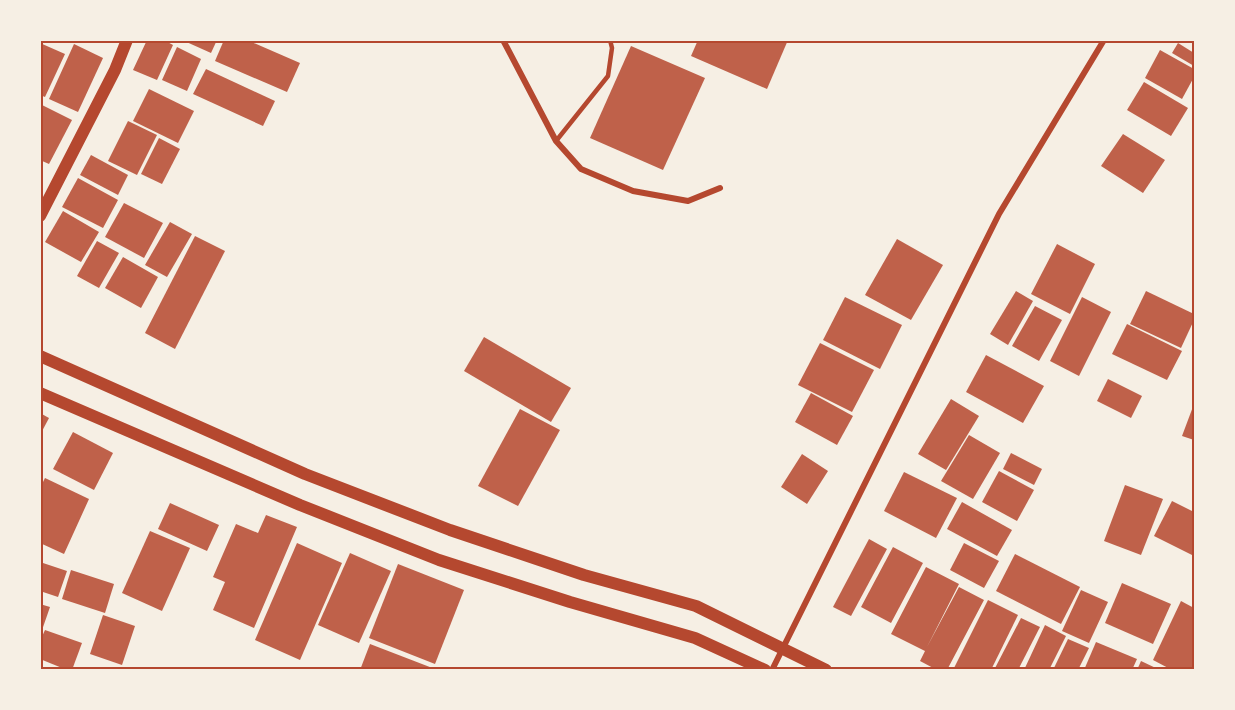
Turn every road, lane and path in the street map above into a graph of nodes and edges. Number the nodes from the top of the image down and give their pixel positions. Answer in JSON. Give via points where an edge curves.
{"nodes":[{"id":1,"x":127,"y":40,"type":"edge"},
{"id":2,"x":503,"y":40,"type":"edge"},
{"id":3,"x":610,"y":40,"type":"edge"},
{"id":4,"x":1104,"y":40,"type":"edge"},
{"id":5,"x":556,"y":141,"type":"junction"},
{"id":6,"x":720,"y":188,"type":"dead end"},
{"id":7,"x":40,"y":216,"type":"edge"},
{"id":8,"x":40,"y":356,"type":"edge"},
{"id":9,"x":40,"y":393,"type":"edge"},
{"id":10,"x":782,"y":648,"type":"junction"},
{"id":11,"x":765,"y":669,"type":"edge"},
{"id":12,"x":772,"y":669,"type":"edge"},
{"id":13,"x":826,"y":669,"type":"edge"}],
"edges":[{"from":1,"to":7,"type":"main road"},
{"from":2,"to":5,"type":"street"},
{"from":3,"to":5,"type":"lane","via":[[608,76]]},
{"from":4,"to":10,"type":"street","via":[[999,214]]},
{"from":5,"to":6,"type":"street","via":[[581,169],[633,191],[688,201]]},
{"from":8,"to":10,"type":"main road","via":[[305,474],[550,564],[696,606]]},
{"from":9,"to":11,"type":"main road","via":[[439,560],[695,638]]},
{"from":10,"to":12,"type":"street"},
{"from":10,"to":13,"type":"main road"}]}
